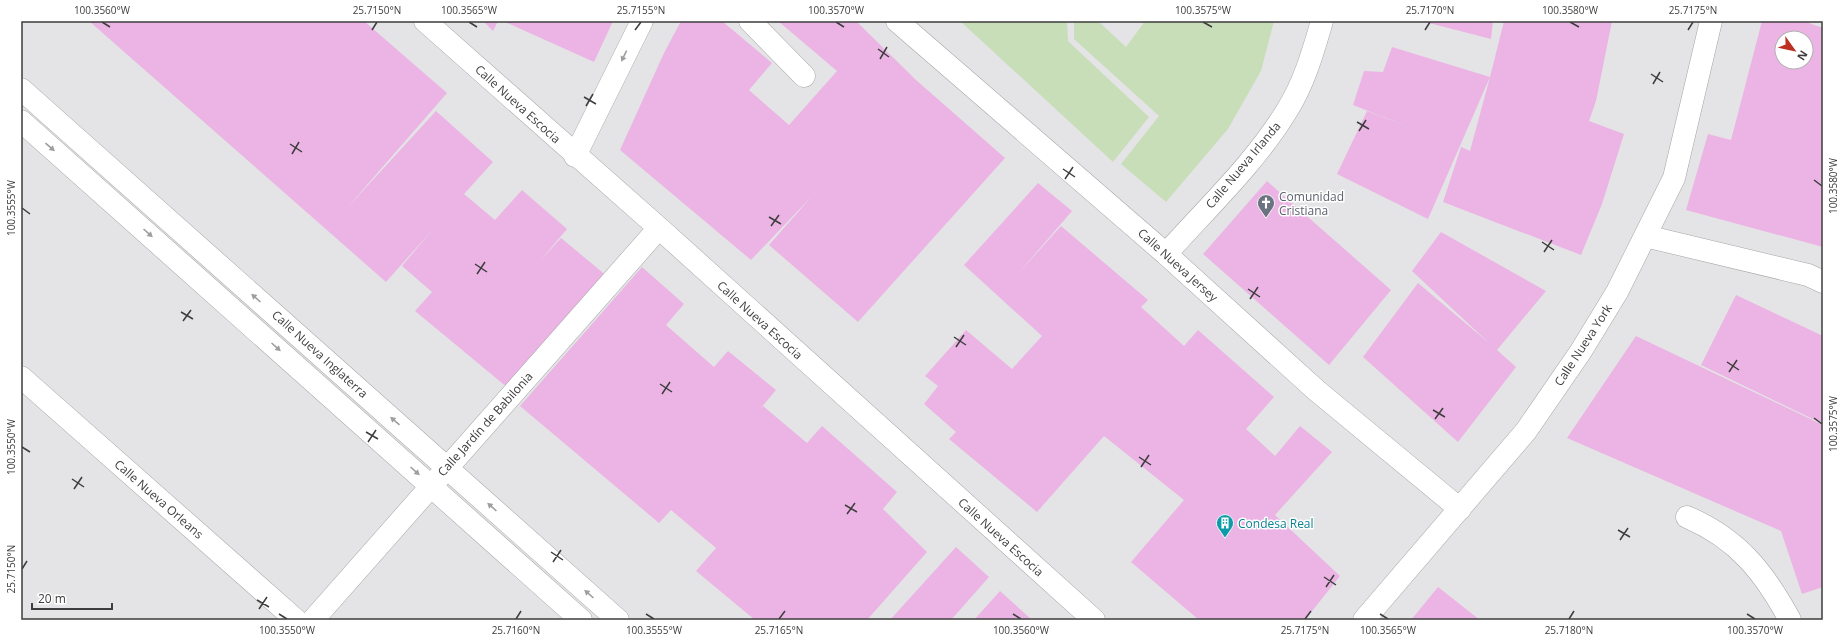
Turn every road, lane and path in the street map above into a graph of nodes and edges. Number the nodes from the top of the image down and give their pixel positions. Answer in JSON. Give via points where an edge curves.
{"nodes":[{"id":1,"x":425,"y":21,"type":"edge"},
{"id":2,"x":642,"y":21,"type":"edge"},
{"id":3,"x":750,"y":21,"type":"edge"},
{"id":4,"x":897,"y":21,"type":"edge"},
{"id":5,"x":1322,"y":21,"type":"edge"},
{"id":6,"x":1710,"y":21,"type":"edge"},
{"id":7,"x":804,"y":76,"type":"dead end"},
{"id":8,"x":21,"y":89,"type":"edge"},
{"id":9,"x":21,"y":121,"type":"edge"},
{"id":10,"x":575,"y":156,"type":"junction"},
{"id":11,"x":659,"y":228,"type":"junction"},
{"id":12,"x":1645,"y":236,"type":"junction"},
{"id":13,"x":1166,"y":254,"type":"junction"},
{"id":14,"x":1823,"y":282,"type":"edge"},
{"id":15,"x":21,"y":377,"type":"edge"},
{"id":16,"x":447,"y":466,"type":"junction"},
{"id":17,"x":431,"y":485,"type":"junction"},
{"id":18,"x":1460,"y":510,"type":"junction"},
{"id":19,"x":1687,"y":517,"type":"dead end"},
{"id":20,"x":296,"y":620,"type":"edge"},
{"id":21,"x":313,"y":620,"type":"edge"},
{"id":22,"x":580,"y":620,"type":"edge"},
{"id":23,"x":618,"y":620,"type":"edge"},
{"id":24,"x":1094,"y":620,"type":"edge"},
{"id":25,"x":1364,"y":620,"type":"edge"},
{"id":26,"x":1790,"y":620,"type":"edge"}],
"edges":[{"from":1,"to":10,"type":"street","name":"Calle Nueva Escocia"},
{"from":2,"to":10,"type":"street","one_way":true},
{"from":3,"to":7,"type":"street"},
{"from":4,"to":13,"type":"street","name":"Calle Nueva Jersey"},
{"from":5,"to":13,"type":"street","name":"Calle Nueva Irlanda","via":[[1308,66],[1287,110],[1268,139]]},
{"from":6,"to":12,"type":"street","name":"Calle Nueva York","via":[[1674,178]]},
{"from":16,"to":8,"type":"street","name":"Calle Nueva Inglaterra","one_way":true},
{"from":9,"to":17,"type":"street","name":"Calle Nueva Inglaterra","one_way":true},
{"from":10,"to":11,"type":"street","name":"Calle Nueva Escocia"},
{"from":11,"to":16,"type":"street","name":"Calle Jardín de Babilonia"},
{"from":11,"to":24,"type":"street","name":"Calle Nueva Escocia"},
{"from":12,"to":14,"type":"street","via":[[1808,275]]},
{"from":12,"to":18,"type":"street","name":"Calle Nueva York","via":[[1617,292],[1581,351],[1526,431]]},
{"from":13,"to":18,"type":"street","name":"Calle Nueva Jersey","via":[[1316,390]]},
{"from":15,"to":20,"type":"street","name":"Calle Nueva Orleans"},
{"from":16,"to":17,"type":"street","name":"Calle Jardín de Babilonia"},
{"from":23,"to":16,"type":"street","name":"Calle Nueva Inglaterra","one_way":true},
{"from":17,"to":21,"type":"street","name":"Calle Jardín de Babilonia"},
{"from":17,"to":22,"type":"street","name":"Calle Nueva Inglaterra"},
{"from":18,"to":25,"type":"street","name":"Calle Nueva York"},
{"from":19,"to":26,"type":"street","via":[[1705,524],[1733,544],[1754,564],[1774,591]]}]}
